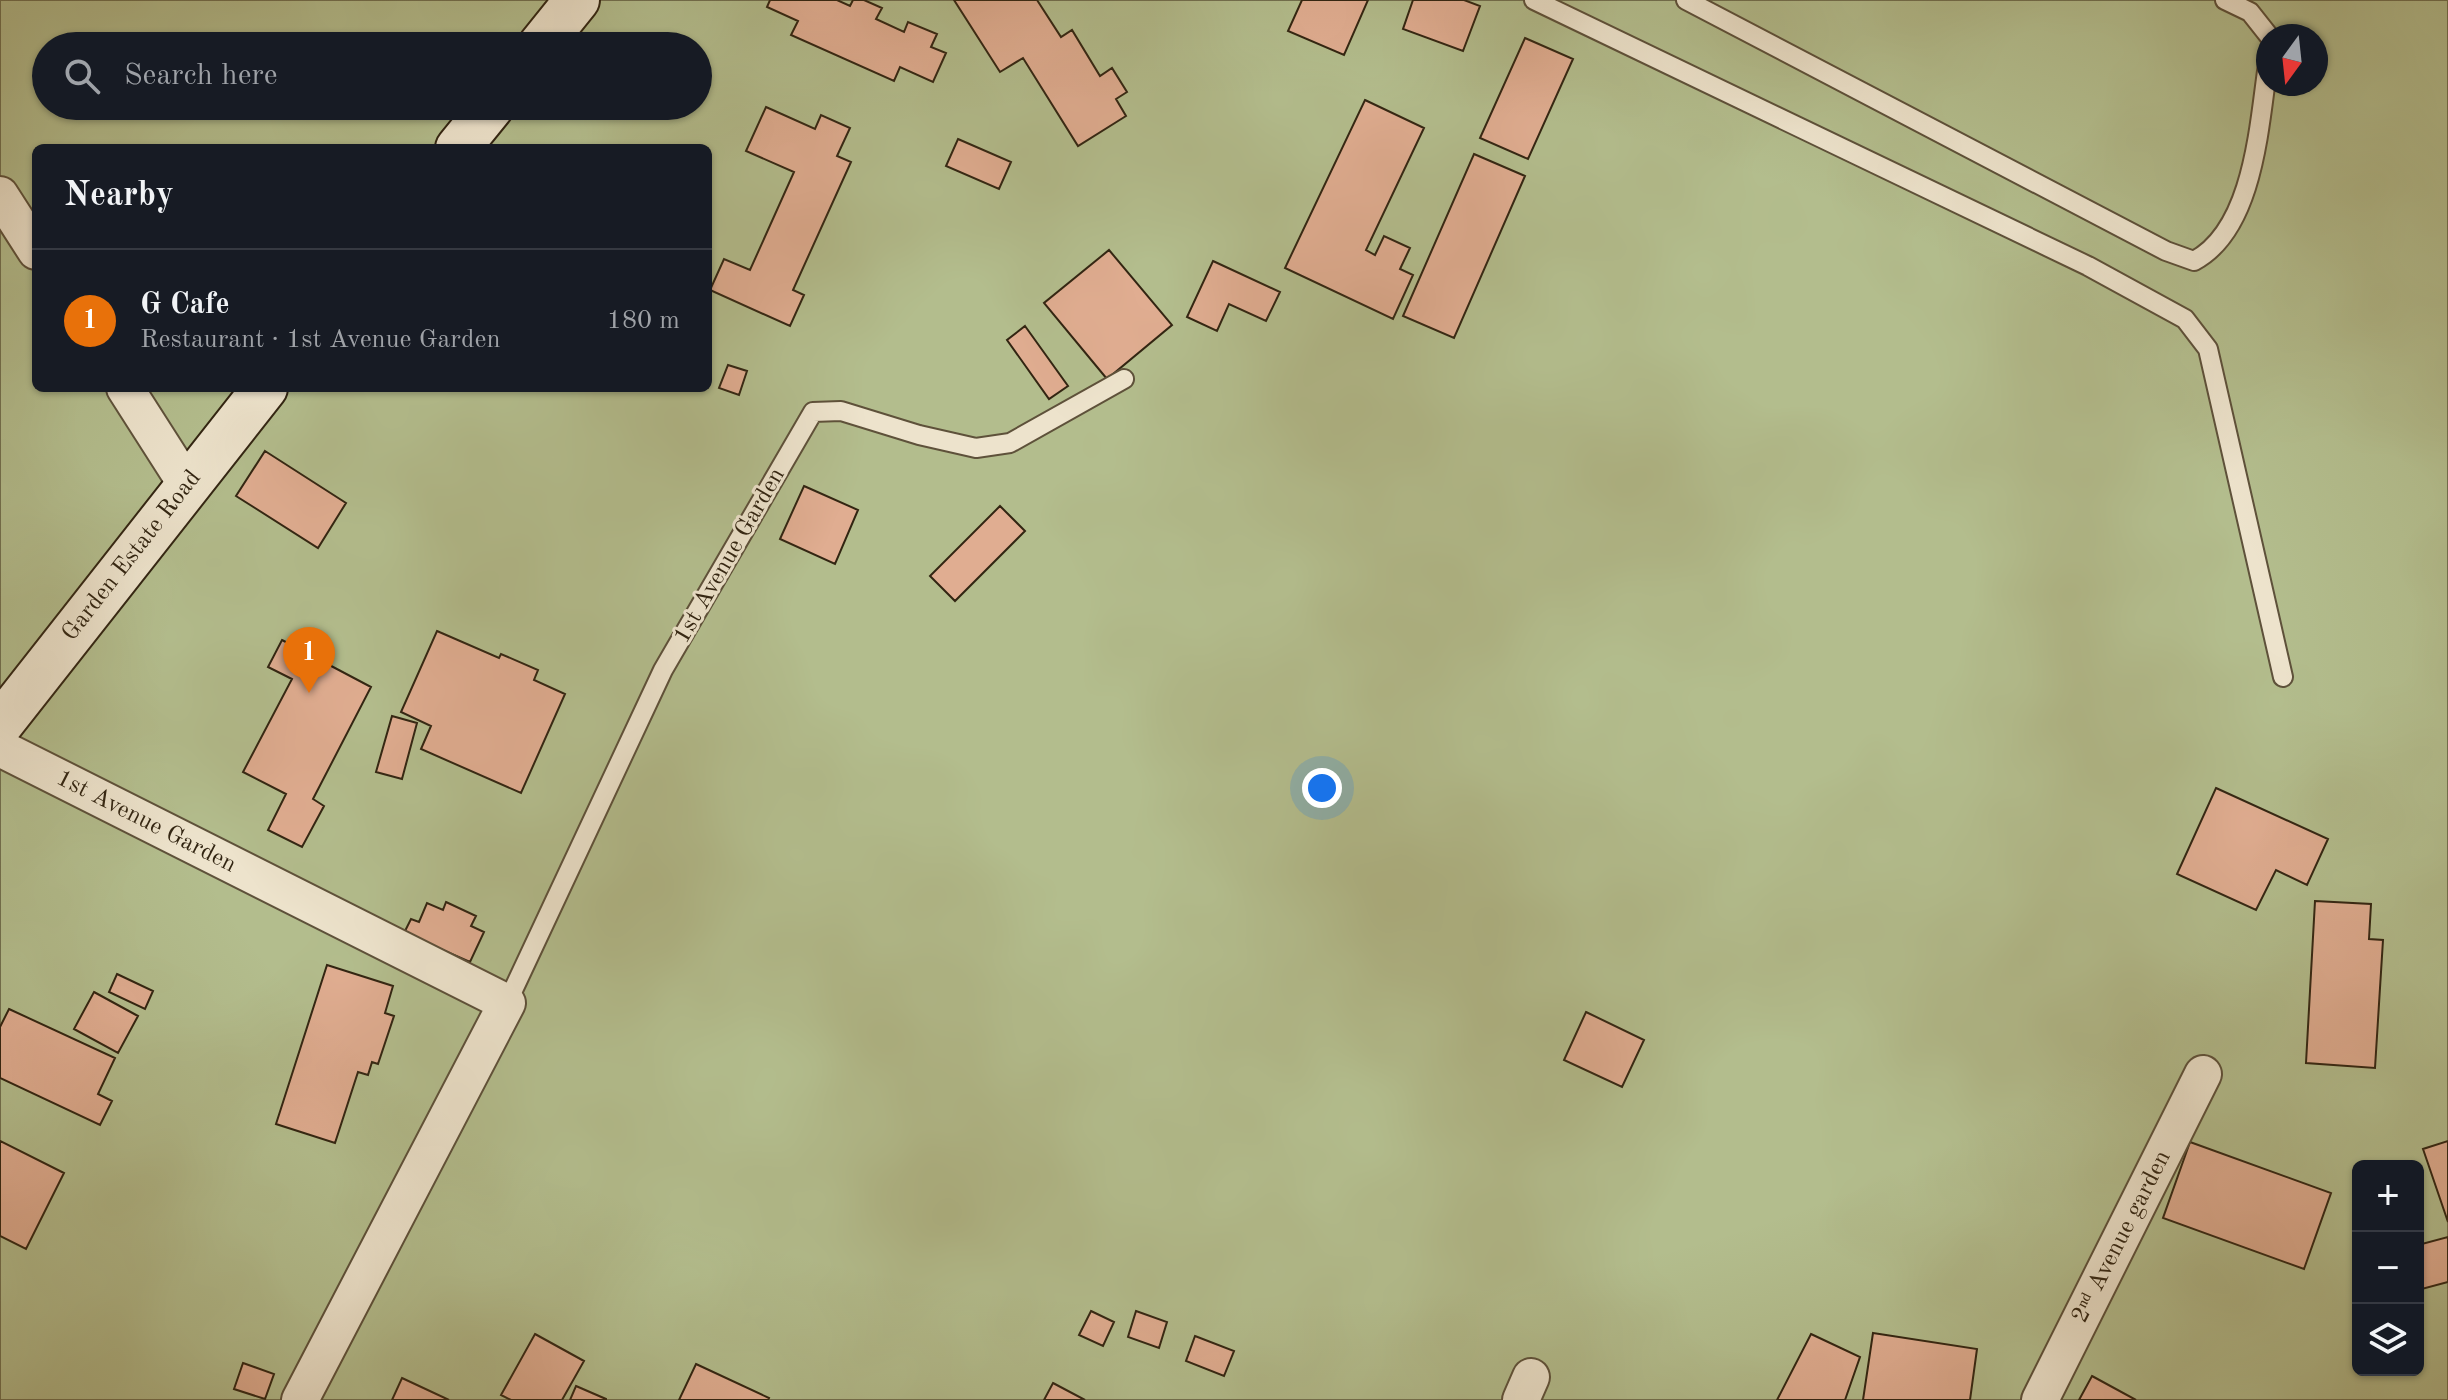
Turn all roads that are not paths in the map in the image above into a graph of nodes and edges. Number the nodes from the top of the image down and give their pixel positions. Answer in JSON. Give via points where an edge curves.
{"nodes":[{"id":1,"x":577,"y":0,"type":"edge"},
{"id":2,"x":1534,"y":0,"type":"edge"},
{"id":3,"x":1686,"y":0,"type":"edge"},
{"id":4,"x":2225,"y":0,"type":"edge"},
{"id":5,"x":2260,"y":24,"type":"edge"},
{"id":6,"x":551,"y":32,"type":"edge"},
{"id":7,"x":2263,"y":96,"type":"edge"},
{"id":8,"x":481,"y":120,"type":"edge"},
{"id":9,"x":461,"y":144,"type":"edge"},
{"id":10,"x":0,"y":195,"type":"edge"},
{"id":11,"x":32,"y":245,"type":"edge"},
{"id":12,"x":1124,"y":379,"type":"dead end"},
{"id":13,"x":128,"y":392,"type":"edge"},
{"id":14,"x":262,"y":392,"type":"edge"},
{"id":15,"x":187,"y":485,"type":"junction"},
{"id":16,"x":2283,"y":677,"type":"dead end"},
{"id":17,"x":0,"y":725,"type":"edge"},
{"id":18,"x":0,"y":748,"type":"edge"},
{"id":19,"x":507,"y":1003,"type":"junction"},
{"id":20,"x":2203,"y":1074,"type":"dead end"},
{"id":21,"x":300,"y":1400,"type":"edge"},
{"id":22,"x":2040,"y":1400,"type":"edge"}],
"edges":[{"from":1,"to":6,"type":"street"},
{"from":2,"to":16,"type":"lane","via":[[2088,266],[2185,319],[2208,349]]},
{"from":3,"to":7,"type":"lane","via":[[2194,261],[2211,252],[2242,199],[2254,162]]},
{"from":4,"to":5,"type":"lane","via":[[2250,12]]},
{"from":8,"to":9,"type":"street"},
{"from":10,"to":11,"type":"street"},
{"from":12,"to":19,"type":"lane","name":"1st Avenue Garden","via":[[1010,443],[976,448],[841,411],[813,412],[663,670]]},
{"from":13,"to":15,"type":"street"},
{"from":14,"to":15,"type":"street","name":"Garden Estate Road"},
{"from":15,"to":17,"type":"street","name":"Garden Estate Road"},
{"from":18,"to":19,"type":"street","name":"1st Avenue Garden"},
{"from":19,"to":21,"type":"street","name":"1st Avenue Garden"},
{"from":20,"to":22,"type":"street","name":"2ⁿᵈ Avenue garden"}]}
